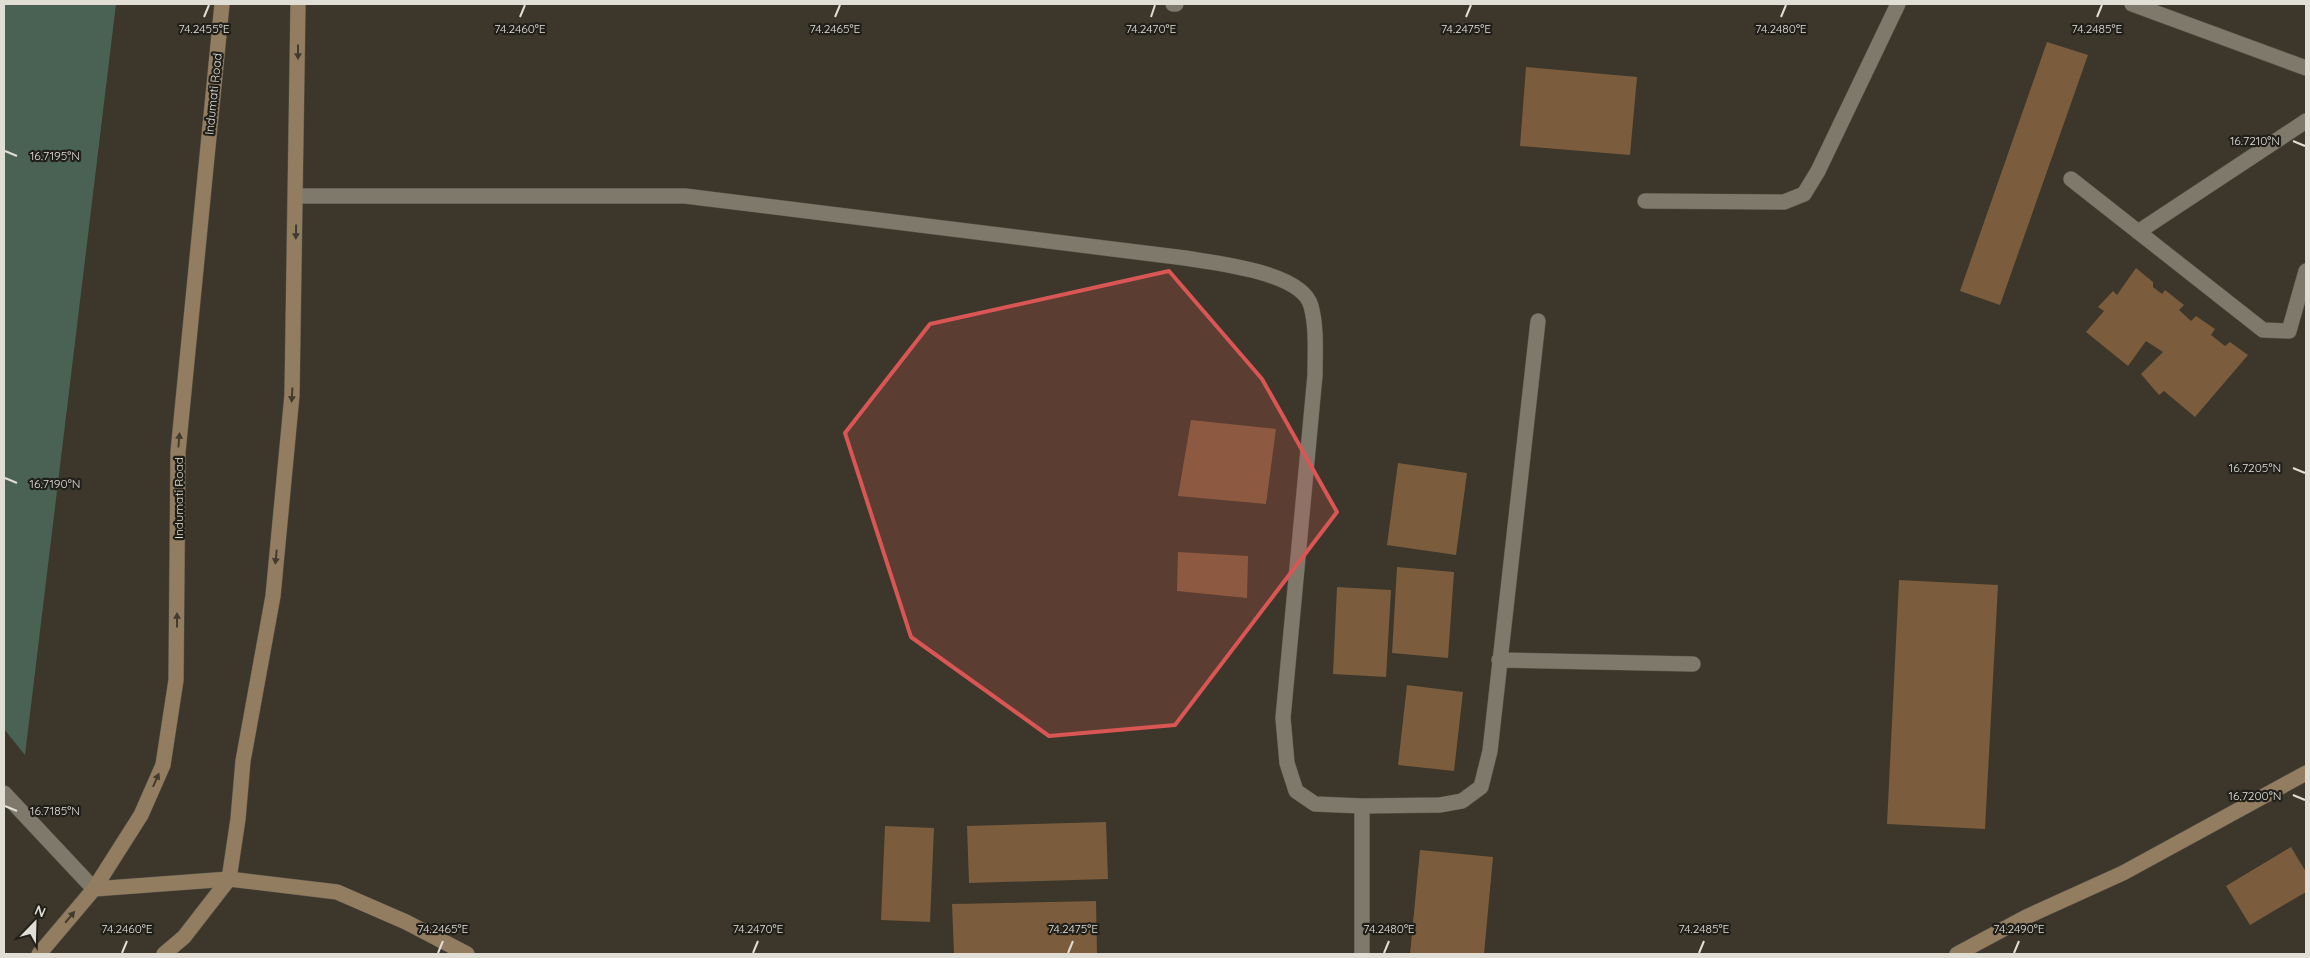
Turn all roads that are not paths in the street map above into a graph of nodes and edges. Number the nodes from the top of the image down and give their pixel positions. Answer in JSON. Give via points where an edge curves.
{"nodes":[{"id":1,"x":222,"y":4,"type":"edge"},
{"id":2,"x":298,"y":4,"type":"edge"},
{"id":3,"x":1898,"y":4,"type":"edge"},
{"id":4,"x":2132,"y":4,"type":"edge"},
{"id":5,"x":2306,"y":68,"type":"edge"},
{"id":6,"x":2306,"y":121,"type":"edge"},
{"id":7,"x":2070,"y":179,"type":"dead end"},
{"id":8,"x":296,"y":196,"type":"junction"},
{"id":9,"x":1645,"y":201,"type":"dead end"},
{"id":10,"x":2138,"y":232,"type":"junction"},
{"id":11,"x":2306,"y":271,"type":"edge"},
{"id":12,"x":1538,"y":321,"type":"dead end"},
{"id":13,"x":1499,"y":660,"type":"junction"},
{"id":14,"x":1692,"y":664,"type":"dead end"},
{"id":15,"x":2306,"y":772,"type":"edge"},
{"id":16,"x":4,"y":793,"type":"edge"},
{"id":17,"x":1362,"y":806,"type":"junction"},
{"id":18,"x":229,"y":879,"type":"junction"},
{"id":19,"x":94,"y":889,"type":"junction"},
{"id":20,"x":168,"y":953,"type":"edge"},
{"id":21,"x":39,"y":954,"type":"edge"},
{"id":22,"x":467,"y":954,"type":"edge"},
{"id":23,"x":1362,"y":954,"type":"edge"},
{"id":24,"x":1957,"y":954,"type":"edge"}],
"edges":[{"from":19,"to":1,"type":"main road","name":"Indumati Road","one_way":true,"via":[[141,814],[163,765],[176,680],[178,452]]},
{"from":2,"to":8,"type":"main road","one_way":true},
{"from":3,"to":9,"type":"street","via":[[1804,194],[1784,202]]},
{"from":4,"to":5,"type":"street"},
{"from":6,"to":10,"type":"street"},
{"from":7,"to":10,"type":"street"},
{"from":8,"to":17,"type":"street","via":[[685,196],[1185,258],[1254,270],[1293,284],[1311,304],[1315,375],[1283,718],[1287,764],[1296,791],[1315,804]]},
{"from":8,"to":18,"type":"main road","one_way":true,"via":[[292,395],[273,596],[243,761]]},
{"from":10,"to":11,"type":"street","via":[[2263,330],[2289,331]]},
{"from":12,"to":13,"type":"street"},
{"from":13,"to":14,"type":"street"},
{"from":13,"to":17,"type":"street","via":[[1490,752],[1481,787],[1462,801],[1440,805]]},
{"from":15,"to":24,"type":"main road","via":[[2124,873],[2026,917]]},
{"from":16,"to":19,"type":"street"},
{"from":17,"to":23,"type":"street"},
{"from":18,"to":19,"type":"main road"},
{"from":18,"to":20,"type":"main road"},
{"from":18,"to":22,"type":"main road","via":[[337,892],[406,922]]},
{"from":21,"to":19,"type":"main road","name":"Indumati Road","one_way":true}]}
